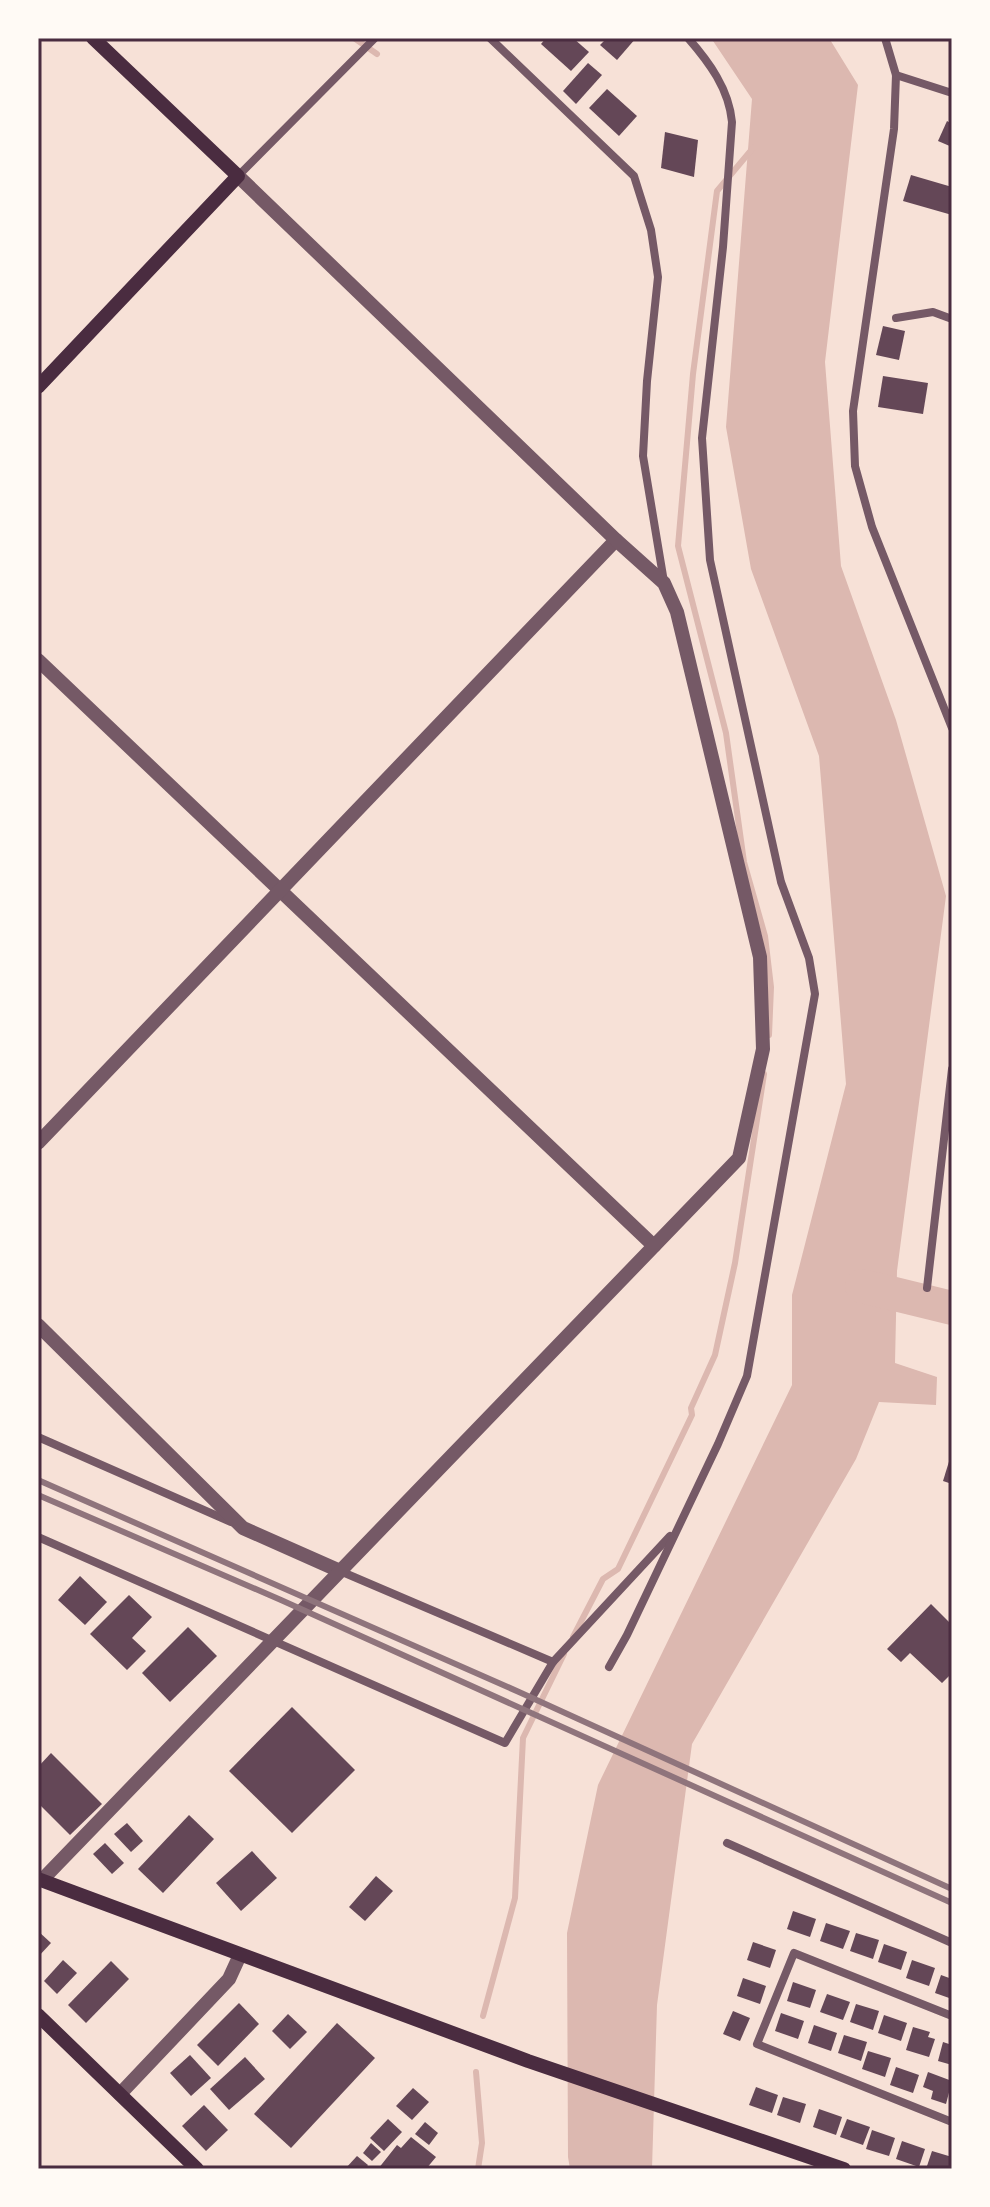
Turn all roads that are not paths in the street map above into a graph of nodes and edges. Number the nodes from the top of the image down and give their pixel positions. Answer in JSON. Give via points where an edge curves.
{"nodes":[{"id":1,"x":93,"y":38,"type":"edge"},
{"id":2,"x":375,"y":38,"type":"edge"},
{"id":3,"x":490,"y":38,"type":"edge"},
{"id":4,"x":688,"y":38,"type":"edge"},
{"id":5,"x":885,"y":38,"type":"edge"},
{"id":6,"x":896,"y":75,"type":"junction"},
{"id":7,"x":952,"y":82,"type":"edge"},
{"id":8,"x":949,"y":92,"type":"edge"},
{"id":9,"x":238,"y":176,"type":"junction"},
{"id":10,"x":896,"y":318,"type":"dead end"},
{"id":11,"x":952,"y":319,"type":"edge"},
{"id":12,"x":38,"y":387,"type":"edge"},
{"id":13,"x":616,"y":540,"type":"junction"},
{"id":14,"x":664,"y":583,"type":"junction"},
{"id":15,"x":38,"y":660,"type":"edge"},
{"id":16,"x":952,"y":728,"type":"edge"},
{"id":17,"x":279,"y":890,"type":"junction"},
{"id":18,"x":952,"y":1069,"type":"edge"},
{"id":19,"x":38,"y":1143,"type":"edge"},
{"id":20,"x":654,"y":1246,"type":"junction"},
{"id":21,"x":927,"y":1288,"type":"dead end"},
{"id":22,"x":38,"y":1325,"type":"edge"},
{"id":23,"x":38,"y":1437,"type":"edge"},
{"id":24,"x":243,"y":1528,"type":"junction"},
{"id":25,"x":676,"y":1529,"type":"junction"},
{"id":26,"x":38,"y":1537,"type":"edge"},
{"id":27,"x":340,"y":1571,"type":"junction"},
{"id":28,"x":273,"y":1641,"type":"junction"},
{"id":29,"x":553,"y":1662,"type":"junction"},
{"id":30,"x":609,"y":1667,"type":"dead end"},
{"id":31,"x":727,"y":1843,"type":"dead end"},
{"id":32,"x":39,"y":1881,"type":"edge"},
{"id":33,"x":952,"y":1943,"type":"edge"},
{"id":34,"x":240,"y":1955,"type":"junction"},
{"id":35,"x":38,"y":2015,"type":"edge"},
{"id":36,"x":952,"y":2016,"type":"edge"},
{"id":37,"x":120,"y":2094,"type":"junction"},
{"id":38,"x":952,"y":2122,"type":"edge"},
{"id":39,"x":197,"y":2169,"type":"edge"},
{"id":40,"x":844,"y":2169,"type":"edge"}],
"edges":[{"from":1,"to":9,"type":"main road"},
{"from":2,"to":9,"type":"street"},
{"from":3,"to":14,"type":"street","via":[[634,176],[651,230],[658,277],[643,456]]},
{"from":4,"to":25,"type":"street","via":[[709,63],[730,105],[732,122],[702,438],[710,560],[781,882],[809,958],[815,994],[747,1376]]},
{"from":5,"to":6,"type":"street"},
{"from":6,"to":8,"type":"street"},
{"from":6,"to":16,"type":"street","via":[[894,129],[853,411],[855,466],[872,527]]},
{"from":7,"to":8,"type":"street"},
{"from":9,"to":12,"type":"main road"},
{"from":9,"to":13,"type":"street"},
{"from":10,"to":11,"type":"street","via":[[933,312]]},
{"from":13,"to":14,"type":"street"},
{"from":13,"to":17,"type":"street"},
{"from":14,"to":20,"type":"street","via":[[677,612],[749,905],[760,957],[763,1049],[739,1158]]},
{"from":15,"to":17,"type":"street"},
{"from":17,"to":19,"type":"street"},
{"from":17,"to":20,"type":"street"},
{"from":18,"to":21,"type":"street"},
{"from":20,"to":27,"type":"street"},
{"from":22,"to":24,"type":"street"},
{"from":23,"to":24,"type":"street"},
{"from":24,"to":27,"type":"street"},
{"from":25,"to":29,"type":"street"},
{"from":25,"to":30,"type":"street"},
{"from":26,"to":28,"type":"street"},
{"from":27,"to":28,"type":"street"},
{"from":27,"to":29,"type":"street"},
{"from":28,"to":29,"type":"street","via":[[505,1743]]},
{"from":28,"to":32,"type":"street"},
{"from":31,"to":33,"type":"street"},
{"from":32,"to":34,"type":"main road"},
{"from":34,"to":37,"type":"street","via":[[229,1979]]},
{"from":34,"to":40,"type":"main road"},
{"from":35,"to":37,"type":"main road"},
{"from":36,"to":38,"type":"street","via":[[794,1953],[757,2044]]},
{"from":37,"to":39,"type":"main road"}]}
